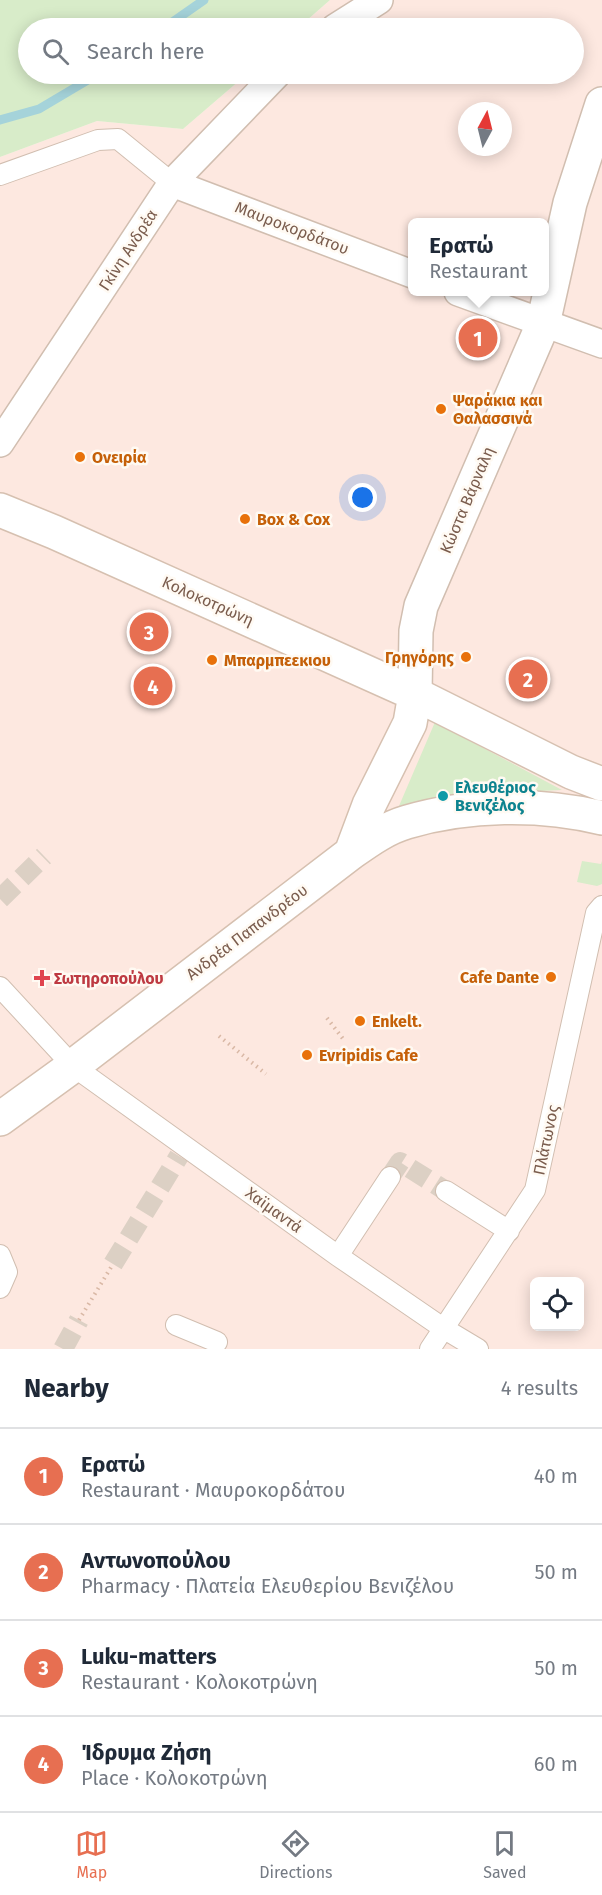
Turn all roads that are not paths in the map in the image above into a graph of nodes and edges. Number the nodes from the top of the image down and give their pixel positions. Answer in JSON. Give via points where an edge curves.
{"nodes":[{"id":1,"x":379,"y":0,"type":"edge"},
{"id":2,"x":351,"y":18,"type":"edge"},
{"id":3,"x":268,"y":84,"type":"edge"},
{"id":4,"x":602,"y":104,"type":"edge"},
{"id":5,"x":0,"y":175,"type":"edge"},
{"id":6,"x":172,"y":183,"type":"junction"},
{"id":7,"x":408,"y":272,"type":"edge"},
{"id":8,"x":471,"y":296,"type":"edge"},
{"id":9,"x":543,"y":324,"type":"junction"},
{"id":10,"x":602,"y":344,"type":"edge"},
{"id":11,"x":0,"y":443,"type":"edge"},
{"id":12,"x":0,"y":510,"type":"edge"},
{"id":13,"x":415,"y":694,"type":"junction"},
{"id":14,"x":571,"y":772,"type":"junction"},
{"id":15,"x":602,"y":784,"type":"edge"},
{"id":16,"x":602,"y":801,"type":"edge"},
{"id":17,"x":602,"y":818,"type":"edge"},
{"id":18,"x":351,"y":853,"type":"junction"},
{"id":19,"x":602,"y":906,"type":"edge"},
{"id":20,"x":0,"y":987,"type":"edge"},
{"id":21,"x":73,"y":1066,"type":"junction"},
{"id":22,"x":0,"y":1119,"type":"edge"},
{"id":23,"x":390,"y":1177,"type":"tunnel mouth"},
{"id":24,"x":446,"y":1191,"type":"tunnel mouth"},
{"id":25,"x":509,"y":1231,"type":"junction"},
{"id":26,"x":0,"y":1254,"type":"edge"},
{"id":27,"x":338,"y":1256,"type":"junction"},
{"id":28,"x":0,"y":1288,"type":"edge"},
{"id":29,"x":176,"y":1325,"type":"dead end"},
{"id":30,"x":443,"y":1328,"type":"junction"},
{"id":31,"x":217,"y":1342,"type":"dead end"},
{"id":32,"x":430,"y":1349,"type":"edge"},
{"id":33,"x":478,"y":1349,"type":"edge"}],
"edges":[{"from":1,"to":2,"type":"street"},
{"from":3,"to":6,"type":"street","name":"Γκίνη Ανδρέα"},
{"from":4,"to":9,"type":"main road","name":"Κώστα Βάρναλη","via":[[570,203]]},
{"from":5,"to":6,"type":"street","via":[[98,140],[118,140]]},
{"from":6,"to":7,"type":"street","name":"Μαυροκορδάτου"},
{"from":6,"to":11,"type":"street","name":"Γκίνη Ανδρέα"},
{"from":8,"to":9,"type":"street"},
{"from":9,"to":10,"type":"street"},
{"from":9,"to":13,"type":"main road","name":"Κώστα Βάρναλη","via":[[421,606],[416,631]]},
{"from":12,"to":13,"type":"main road","name":"Κολοκοτρώνη"},
{"from":13,"to":14,"type":"main road","name":"Κολοκοτρώνη"},
{"from":13,"to":18,"type":"main road","name":"Κώστα Βάρναλη","via":[[410,723],[369,805]]},
{"from":14,"to":15,"type":"main road"},
{"from":14,"to":16,"type":"main road"},
{"from":17,"to":18,"type":"main road","name":"Ανδρέα Παπανδρέου","via":[[542,809],[471,810],[405,822]]},
{"from":18,"to":21,"type":"main road","name":"Ανδρέα Παπανδρέου"},
{"from":19,"to":25,"type":"street","name":"Πλάτωνος","via":[[596,913],[535,1190]]},
{"from":20,"to":21,"type":"street","name":"Χαϊμαντά"},
{"from":21,"to":22,"type":"main road","name":"Ανδρέα Παπανδρέου"},
{"from":21,"to":27,"type":"street","name":"Χαϊμαντά","via":[[181,1151]]},
{"from":23,"to":27,"type":"street"},
{"from":24,"to":25,"type":"street"},
{"from":25,"to":30,"type":"street","name":"Πλάτωνος"},
{"from":26,"to":28,"type":"street","via":[[7,1272]]},
{"from":27,"to":30,"type":"street","name":"Χαϊμαντά"},
{"from":29,"to":31,"type":"street"},
{"from":30,"to":32,"type":"street","name":"Πλάτωνος"},
{"from":30,"to":33,"type":"street","name":"Χαϊμαντά"}]}
